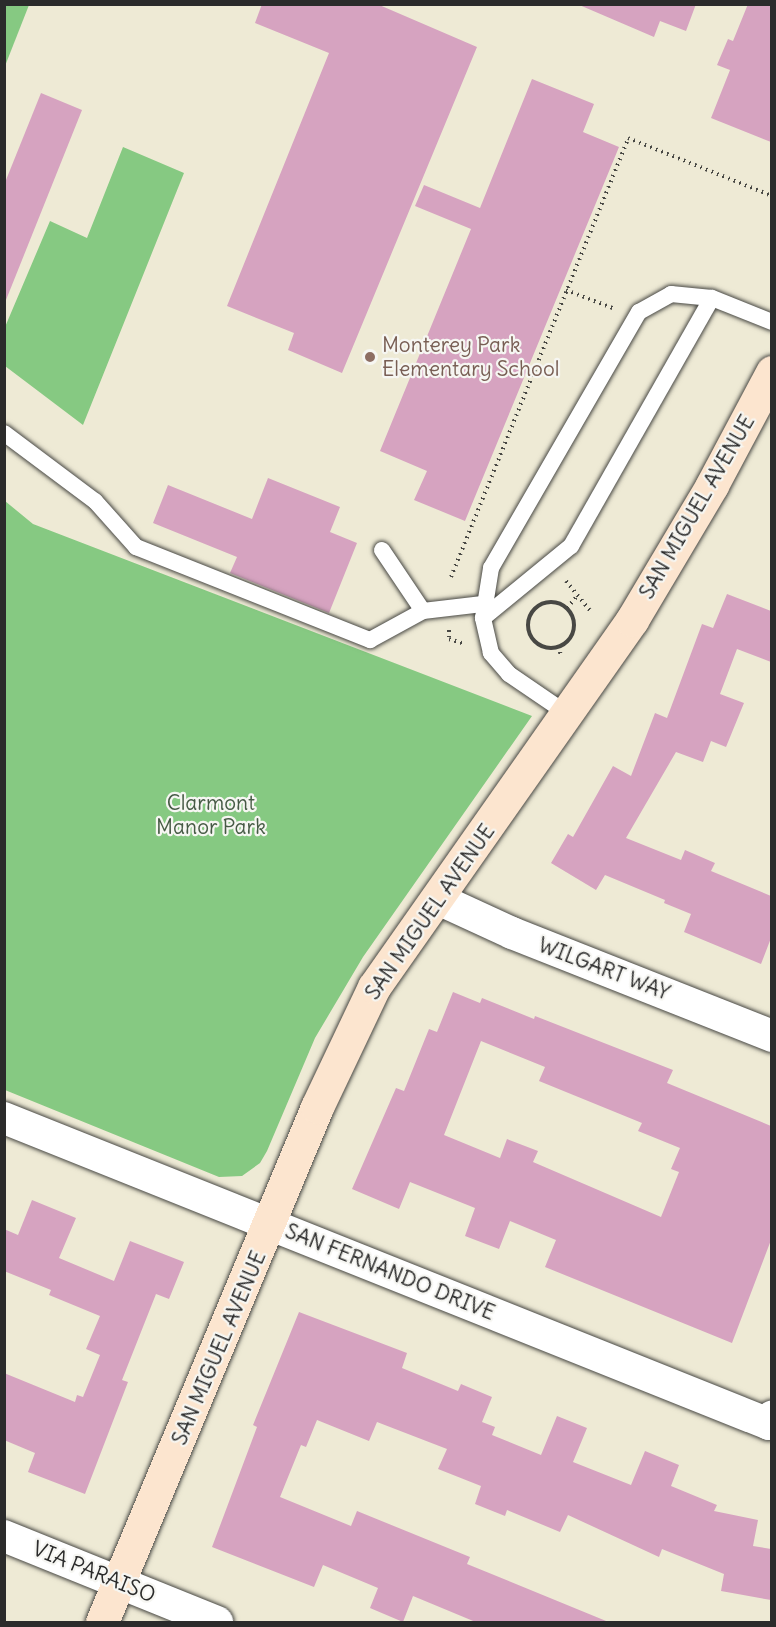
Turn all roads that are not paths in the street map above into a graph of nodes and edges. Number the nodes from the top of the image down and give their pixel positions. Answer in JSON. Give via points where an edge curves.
{"nodes":[{"id":1,"x":712,"y":298,"type":"junction"},
{"id":2,"x":771,"y":322,"type":"edge"},
{"id":3,"x":771,"y":372,"type":"edge"},
{"id":4,"x":4,"y":433,"type":"edge"},
{"id":5,"x":382,"y":550,"type":"dead end"},
{"id":6,"x":423,"y":611,"type":"junction"},
{"id":7,"x":483,"y":611,"type":"junction"},
{"id":8,"x":568,"y":715,"type":"junction"},
{"id":9,"x":438,"y":899,"type":"junction"},
{"id":10,"x":771,"y":1036,"type":"edge"},
{"id":11,"x":4,"y":1118,"type":"edge"},
{"id":12,"x":271,"y":1224,"type":"junction"},
{"id":13,"x":771,"y":1417,"type":"edge"},
{"id":14,"x":4,"y":1536,"type":"edge"},
{"id":15,"x":120,"y":1583,"type":"junction"},
{"id":16,"x":102,"y":1623,"type":"edge"},
{"id":17,"x":217,"y":1623,"type":"edge"}],
"edges":[{"from":1,"to":2,"type":"lane"},
{"from":1,"to":7,"type":"lane","via":[[571,546]]},
{"from":1,"to":7,"type":"lane","via":[[671,294],[650,304],[630,323],[492,568]]},
{"from":3,"to":8,"type":"street","name":"SAN MIGUEL AVENUE","via":[[672,555]]},
{"from":4,"to":6,"type":"lane","via":[[95,501],[136,547],[370,640]]},
{"from":5,"to":6,"type":"lane"},
{"from":6,"to":7,"type":"lane"},
{"from":7,"to":8,"type":"lane","via":[[486,640],[498,663]]},
{"from":8,"to":9,"type":"street","name":"SAN MIGUEL AVENUE"},
{"from":9,"to":10,"type":"street","name":"WILGART WAY","via":[[512,933]]},
{"from":9,"to":12,"type":"street","name":"SAN MIGUEL AVENUE","via":[[374,987],[317,1107]]},
{"from":11,"to":12,"type":"street","name":"SAN FERNANDO DRIVE"},
{"from":12,"to":13,"type":"street","name":"SAN FERNANDO DRIVE","via":[[769,1424]]},
{"from":12,"to":15,"type":"street","name":"SAN MIGUEL AVENUE"},
{"from":14,"to":15,"type":"street","name":"VIA PARAISO"},
{"from":15,"to":16,"type":"street","name":"SAN MIGUEL AVENUE"},
{"from":15,"to":17,"type":"street","name":"VIA PARAISO"}]}
